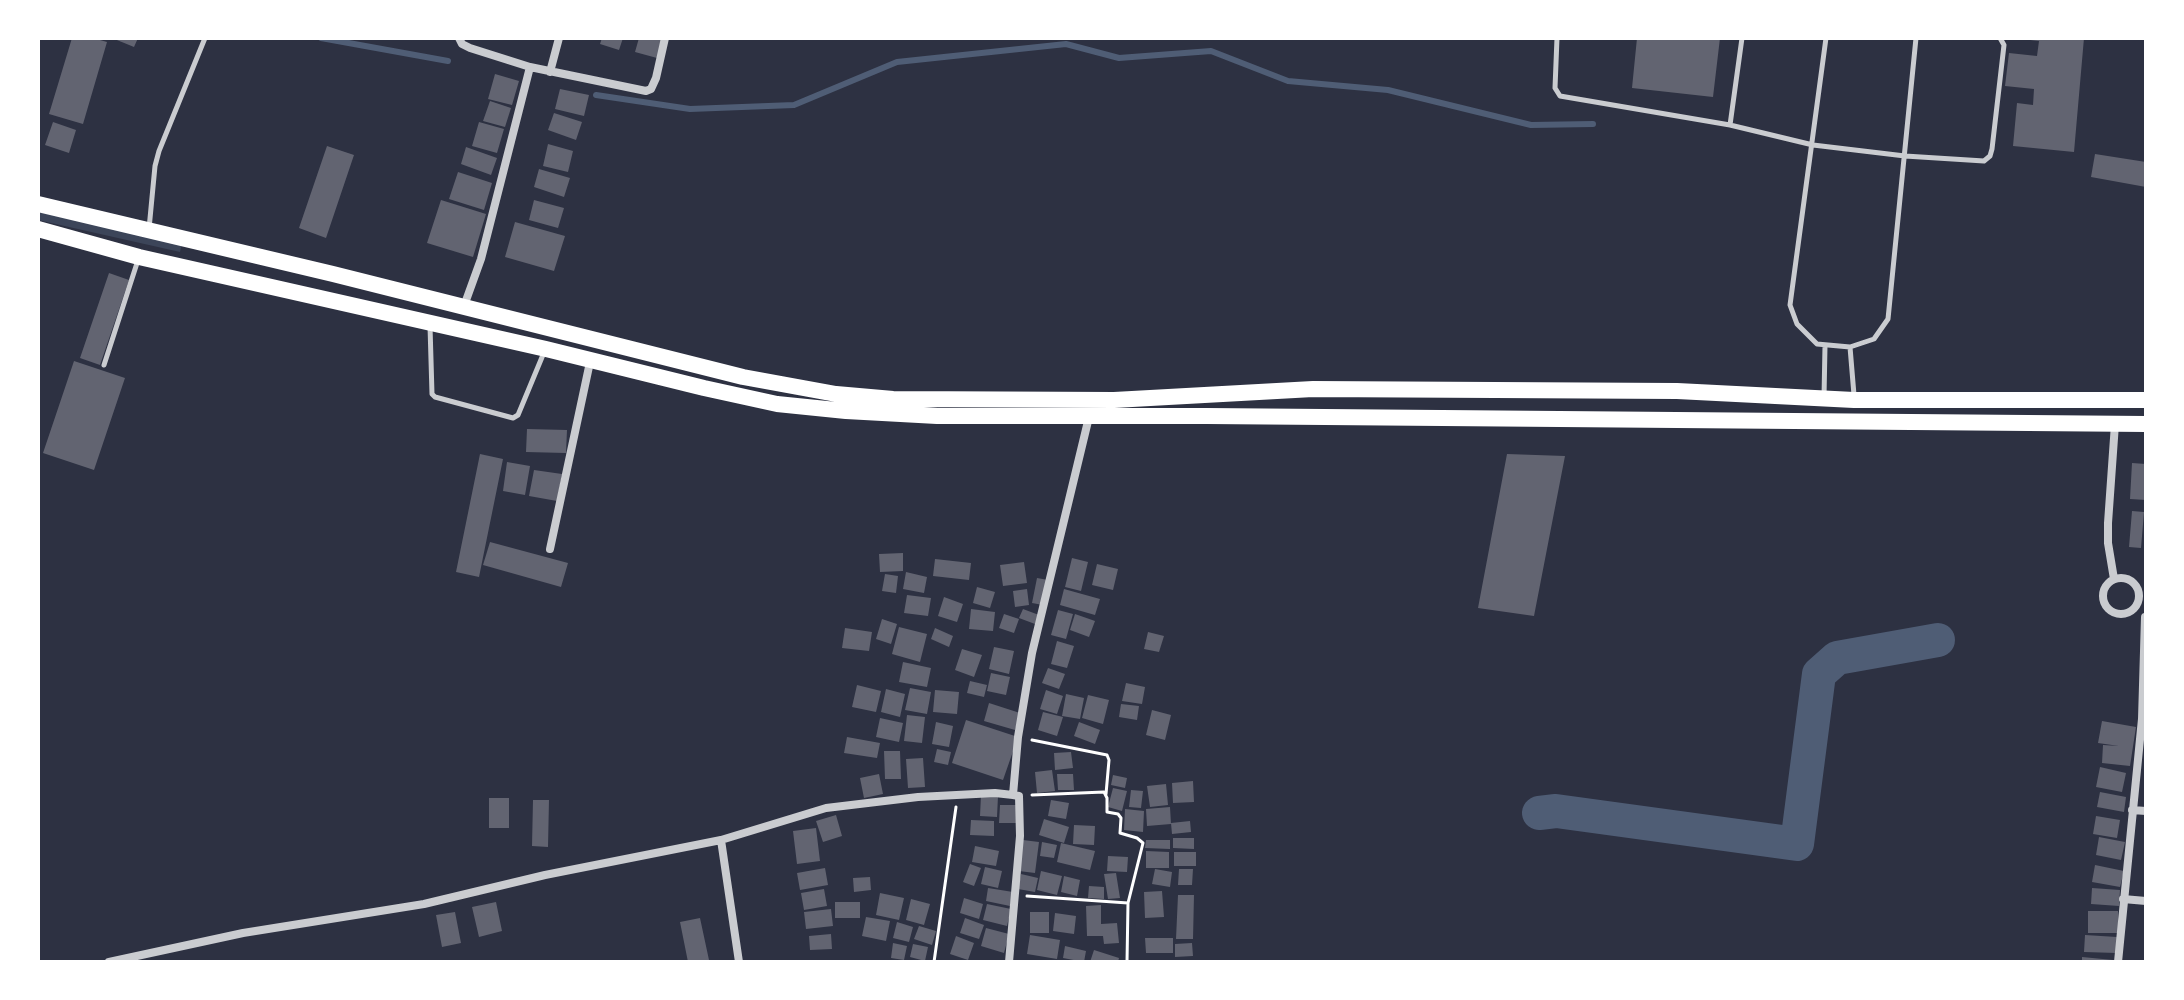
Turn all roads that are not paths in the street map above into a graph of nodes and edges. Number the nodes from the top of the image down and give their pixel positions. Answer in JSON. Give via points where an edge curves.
{"nodes":[{"id":1,"x":205,"y":38,"type":"edge"},
{"id":2,"x":459,"y":38,"type":"edge"},
{"id":3,"x":559,"y":38,"type":"edge"},
{"id":4,"x":665,"y":38,"type":"edge"},
{"id":5,"x":1557,"y":38,"type":"edge"},
{"id":6,"x":1742,"y":38,"type":"edge"},
{"id":7,"x":1826,"y":38,"type":"edge"},
{"id":8,"x":1916,"y":38,"type":"edge"},
{"id":9,"x":2000,"y":38,"type":"edge"},
{"id":10,"x":530,"y":67,"type":"junction"},
{"id":11,"x":550,"y":72,"type":"junction"},
{"id":12,"x":1730,"y":125,"type":"junction"},
{"id":13,"x":1813,"y":145,"type":"junction"},
{"id":14,"x":1905,"y":156,"type":"junction"},
{"id":15,"x":38,"y":204,"type":"edge"},
{"id":16,"x":38,"y":229,"type":"edge"},
{"id":17,"x":149,"y":230,"type":"junction"},
{"id":18,"x":202,"y":243,"type":"junction"},
{"id":19,"x":139,"y":257,"type":"junction"},
{"id":20,"x":196,"y":269,"type":"junction"},
{"id":21,"x":463,"y":307,"type":"junction"},
{"id":22,"x":430,"y":323,"type":"junction"},
{"id":23,"x":1825,"y":346,"type":"junction"},
{"id":24,"x":1850,"y":347,"type":"junction"},
{"id":25,"x":546,"y":349,"type":"junction"},
{"id":26,"x":590,"y":362,"type":"junction"},
{"id":27,"x":104,"y":365,"type":"dead end"},
{"id":28,"x":781,"y":386,"type":"junction"},
{"id":29,"x":1824,"y":398,"type":"junction"},
{"id":30,"x":1854,"y":400,"type":"junction"},
{"id":31,"x":2146,"y":400,"type":"edge"},
{"id":32,"x":777,"y":404,"type":"junction"},
{"id":33,"x":1089,"y":417,"type":"junction"},
{"id":34,"x":2115,"y":423,"type":"junction"},
{"id":35,"x":2146,"y":424,"type":"edge"},
{"id":36,"x":550,"y":549,"type":"dead end"},
{"id":37,"x":2114,"y":579,"type":"junction"},
{"id":38,"x":2133,"y":610,"type":"junction"},
{"id":39,"x":2146,"y":617,"type":"edge"},
{"id":40,"x":2144,"y":720,"type":"edge"},
{"id":41,"x":1016,"y":795,"type":"junction"},
{"id":42,"x":2132,"y":810,"type":"junction"},
{"id":43,"x":2146,"y":811,"type":"edge"},
{"id":44,"x":721,"y":840,"type":"junction"},
{"id":45,"x":2123,"y":899,"type":"junction"},
{"id":46,"x":2146,"y":901,"type":"edge"},
{"id":47,"x":109,"y":962,"type":"edge"},
{"id":48,"x":739,"y":962,"type":"edge"},
{"id":49,"x":1009,"y":962,"type":"edge"},
{"id":50,"x":2118,"y":962,"type":"edge"}],
"edges":[{"from":1,"to":17,"type":"lane","via":[[159,151]]},
{"from":2,"to":10,"type":"street","via":[[470,48]]},
{"from":3,"to":11,"type":"street"},
{"from":4,"to":11,"type":"street","via":[[656,78],[646,91]]},
{"from":5,"to":12,"type":"lane","via":[[1555,88],[1560,96]]},
{"from":6,"to":12,"type":"lane"},
{"from":7,"to":13,"type":"lane"},
{"from":8,"to":14,"type":"lane"},
{"from":9,"to":14,"type":"lane","via":[[2004,45],[1990,156],[1984,161]]},
{"from":10,"to":11,"type":"street"},
{"from":10,"to":21,"type":"street","via":[[489,230]]},
{"from":12,"to":13,"type":"lane"},
{"from":13,"to":14,"type":"lane"},
{"from":13,"to":23,"type":"lane","via":[[1790,305],[1802,332]]},
{"from":14,"to":24,"type":"lane","via":[[1888,319],[1874,339]]},
{"from":15,"to":17,"type":"highway"},
{"from":16,"to":19,"type":"highway"},
{"from":17,"to":18,"type":"highway"},
{"from":18,"to":20,"type":"highway"},
{"from":18,"to":21,"type":"highway"},
{"from":19,"to":20,"type":"highway"},
{"from":19,"to":27,"type":"lane"},
{"from":20,"to":22,"type":"highway"},
{"from":21,"to":28,"type":"highway"},
{"from":22,"to":25,"type":"highway"},
{"from":22,"to":25,"type":"lane","via":[[432,394],[513,418]]},
{"from":23,"to":24,"type":"lane"},
{"from":23,"to":29,"type":"lane"},
{"from":24,"to":30,"type":"lane"},
{"from":25,"to":26,"type":"highway"},
{"from":26,"to":32,"type":"highway"},
{"from":26,"to":36,"type":"street"},
{"from":28,"to":29,"type":"highway","via":[[939,400],[1114,400],[1313,389],[1677,391]]},
{"from":28,"to":32,"type":"highway"},
{"from":29,"to":30,"type":"highway"},
{"from":30,"to":31,"type":"highway"},
{"from":32,"to":33,"type":"highway","via":[[937,416]]},
{"from":33,"to":34,"type":"highway"},
{"from":33,"to":41,"type":"street","via":[[1032,653],[1018,737]]},
{"from":34,"to":35,"type":"highway"},
{"from":34,"to":37,"type":"street","via":[[2108,533]]},
{"from":37,"to":38,"type":"street","via":[[2126,578],[2136,586],[2139,598]]},
{"from":37,"to":38,"type":"street","via":[[2103,594],[2107,607],[2121,614]]},
{"from":38,"to":39,"type":"street"},
{"from":39,"to":40,"type":"street"},
{"from":40,"to":42,"type":"street"},
{"from":41,"to":44,"type":"street","via":[[918,797],[819,810]]},
{"from":41,"to":49,"type":"street","via":[[1020,836]]},
{"from":42,"to":43,"type":"street"},
{"from":42,"to":45,"type":"street"},
{"from":44,"to":47,"type":"street","via":[[424,904],[243,933]]},
{"from":44,"to":48,"type":"street"},
{"from":45,"to":46,"type":"street"},
{"from":45,"to":50,"type":"street"}]}
